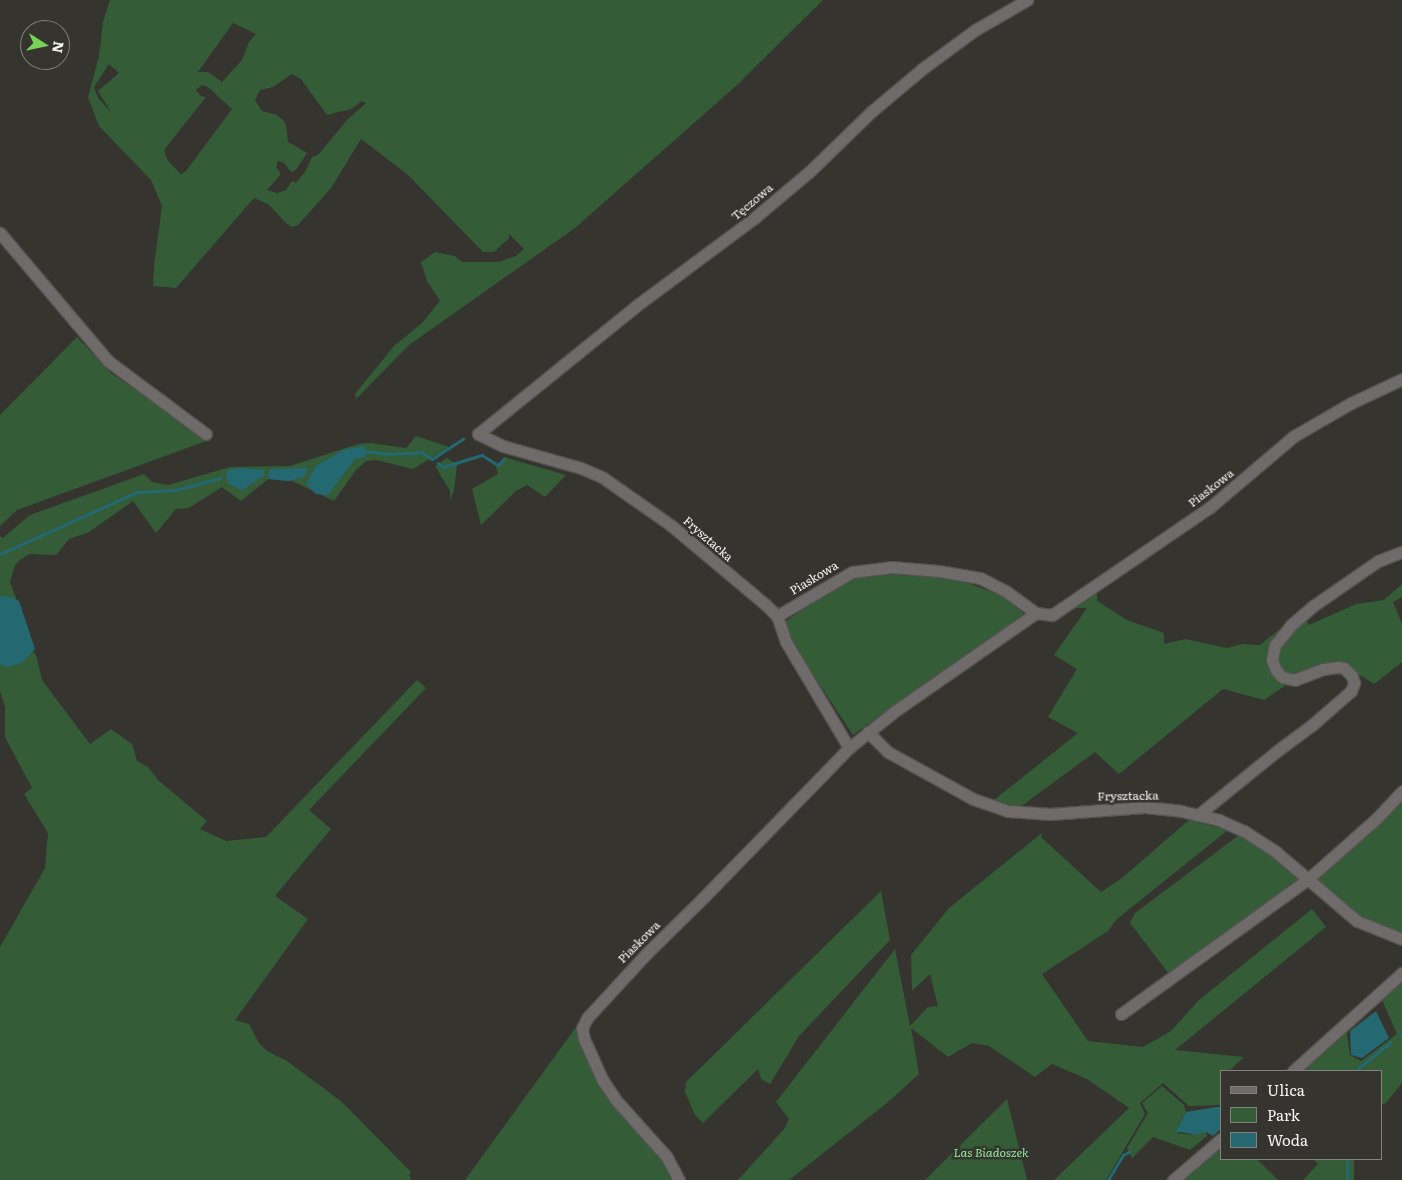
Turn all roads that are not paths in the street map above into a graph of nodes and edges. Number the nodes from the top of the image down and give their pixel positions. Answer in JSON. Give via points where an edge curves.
{"nodes":[{"id":1,"x":1027,"y":0,"type":"edge"},
{"id":2,"x":0,"y":233,"type":"edge"},
{"id":3,"x":1402,"y":379,"type":"edge"},
{"id":4,"x":206,"y":434,"type":"dead end"},
{"id":5,"x":478,"y":434,"type":"joint"},
{"id":6,"x":1402,"y":552,"type":"edge"},
{"id":7,"x":1036,"y":613,"type":"junction"},
{"id":8,"x":777,"y":616,"type":"junction"},
{"id":9,"x":868,"y":732,"type":"junction"},
{"id":10,"x":848,"y":748,"type":"junction"},
{"id":11,"x":1402,"y":792,"type":"edge"},
{"id":12,"x":1198,"y":815,"type":"junction"},
{"id":13,"x":1308,"y":879,"type":"junction"},
{"id":14,"x":1402,"y":939,"type":"edge"},
{"id":15,"x":1402,"y":973,"type":"edge"},
{"id":16,"x":1121,"y":1014,"type":"dead end"},
{"id":17,"x":1294,"y":1070,"type":"edge"},
{"id":18,"x":1220,"y":1140,"type":"edge"},
{"id":19,"x":679,"y":1180,"type":"edge"},
{"id":20,"x":1173,"y":1180,"type":"edge"}],
"edges":[{"from":1,"to":5,"type":"street","name":"Tęczowa","via":[[975,30],[922,69],[872,111],[810,172],[753,219],[640,303]]},
{"from":2,"to":4,"type":"street","via":[[108,361]]},
{"from":3,"to":7,"type":"street","name":"Piaskowa","via":[[1351,403],[1294,436],[1209,508],[1058,611],[1048,616]]},
{"from":5,"to":8,"type":"street","name":"Frysztacka","via":[[504,446],[587,470],[609,481],[672,526]]},
{"from":6,"to":12,"type":"street","via":[[1378,561],[1313,606],[1287,629],[1275,645],[1272,660],[1279,674],[1286,679],[1297,679],[1329,667],[1344,668],[1354,680],[1351,691]]},
{"from":7,"to":8,"type":"street","name":"Piaskowa","via":[[1008,592],[980,578],[891,567],[852,572]]},
{"from":7,"to":9,"type":"street","name":"Piaskowa"},
{"from":8,"to":10,"type":"street","via":[[786,642]]},
{"from":9,"to":10,"type":"street","name":"Piaskowa"},
{"from":9,"to":12,"type":"street","name":"Frysztacka","via":[[888,752],[974,799],[1008,812],[1050,814],[1146,807]]},
{"from":10,"to":19,"type":"street","name":"Piaskowa","via":[[646,954],[584,1024],[582,1030],[586,1045],[603,1081],[662,1150]]},
{"from":11,"to":13,"type":"street"},
{"from":12,"to":13,"type":"street","name":"Frysztacka","via":[[1244,831]]},
{"from":13,"to":14,"type":"street","name":"Frysztacka","via":[[1357,921]]},
{"from":13,"to":16,"type":"street"},
{"from":15,"to":17,"type":"street"},
{"from":18,"to":20,"type":"street"}]}
